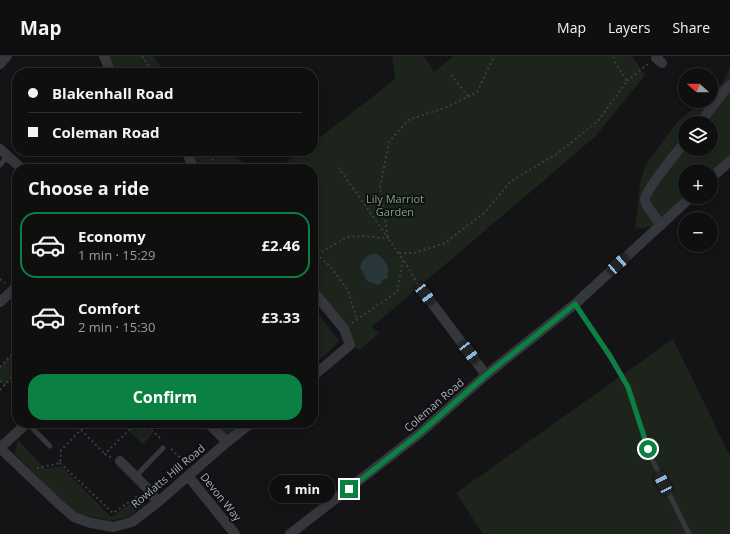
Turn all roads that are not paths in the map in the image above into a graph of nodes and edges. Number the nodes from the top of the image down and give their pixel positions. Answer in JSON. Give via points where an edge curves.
{"nodes":[{"id":1,"x":7,"y":56,"type":"edge"},
{"id":2,"x":104,"y":56,"type":"edge"},
{"id":3,"x":0,"y":64,"type":"edge"},
{"id":4,"x":109,"y":68,"type":"edge"},
{"id":5,"x":730,"y":86,"type":"edge"},
{"id":6,"x":705,"y":116,"type":"edge"},
{"id":7,"x":0,"y":149,"type":"edge"},
{"id":8,"x":678,"y":151,"type":"edge"},
{"id":9,"x":8,"y":156,"type":"junction"},
{"id":10,"x":730,"y":160,"type":"edge"},
{"id":11,"x":17,"y":164,"type":"edge"},
{"id":12,"x":0,"y":165,"type":"edge"},
{"id":13,"x":718,"y":171,"type":"edge"},
{"id":14,"x":684,"y":204,"type":"edge"},
{"id":15,"x":661,"y":225,"type":"junction"},
{"id":16,"x":12,"y":291,"type":"edge"},
{"id":17,"x":425,"y":294,"type":"road end"},
{"id":18,"x":318,"y":297,"type":"edge"},
{"id":19,"x":0,"y":302,"type":"edge"},
{"id":20,"x":575,"y":304,"type":"junction"},
{"id":21,"x":318,"y":372,"type":"edge"},
{"id":22,"x":486,"y":375,"type":"junction"},
{"id":23,"x":22,"y":428,"type":"edge"},
{"id":24,"x":32,"y":428,"type":"edge"},
{"id":25,"x":213,"y":428,"type":"edge"},
{"id":26,"x":245,"y":428,"type":"edge"},
{"id":27,"x":227,"y":442,"type":"junction"},
{"id":28,"x":50,"y":446,"type":"dead end"},
{"id":29,"x":0,"y":448,"type":"edge"},
{"id":30,"x":163,"y":448,"type":"dead end"},
{"id":31,"x":120,"y":461,"type":"road end"},
{"id":32,"x":192,"y":473,"type":"junction"},
{"id":33,"x":136,"y":477,"type":"junction"},
{"id":34,"x":158,"y":502,"type":"junction"},
{"id":35,"x":235,"y":534,"type":"edge"},
{"id":36,"x":290,"y":534,"type":"edge"},
{"id":37,"x":689,"y":534,"type":"edge"}],
"edges":[{"from":1,"to":3,"type":"street"},
{"from":2,"to":4,"type":"street"},
{"from":5,"to":6,"type":"street"},
{"from":7,"to":9,"type":"street"},
{"from":8,"to":15,"type":"street","via":[[649,188],[645,199]]},
{"from":9,"to":11,"type":"street"},
{"from":9,"to":12,"type":"lane"},
{"from":10,"to":13,"type":"street"},
{"from":14,"to":15,"type":"street","name":"Coleman Road"},
{"from":15,"to":20,"type":"street","name":"Coleman Road"},
{"from":16,"to":19,"type":"street"},
{"from":17,"to":22,"type":"street"},
{"from":18,"to":21,"type":"street","via":[[344,329],[350,344]]},
{"from":20,"to":22,"type":"street","name":"Coleman Road"},
{"from":20,"to":37,"type":"lane","via":[[628,387],[651,457]]},
{"from":22,"to":36,"type":"street","name":"Coleman Road","via":[[419,434]]},
{"from":23,"to":29,"type":"street"},
{"from":24,"to":28,"type":"lane"},
{"from":25,"to":27,"type":"street"},
{"from":26,"to":27,"type":"street","name":"Rowlatts Hill Road"},
{"from":27,"to":32,"type":"street","name":"Rowlatts Hill Road"},
{"from":29,"to":34,"type":"street","name":"Rowlatts Hill Road","via":[[74,517],[91,523],[113,527],[132,522]]},
{"from":30,"to":33,"type":"lane"},
{"from":31,"to":33,"type":"street"},
{"from":32,"to":34,"type":"street","name":"Rowlatts Hill Road"},
{"from":32,"to":35,"type":"street","name":"Devon Way"},
{"from":33,"to":34,"type":"street"}]}
